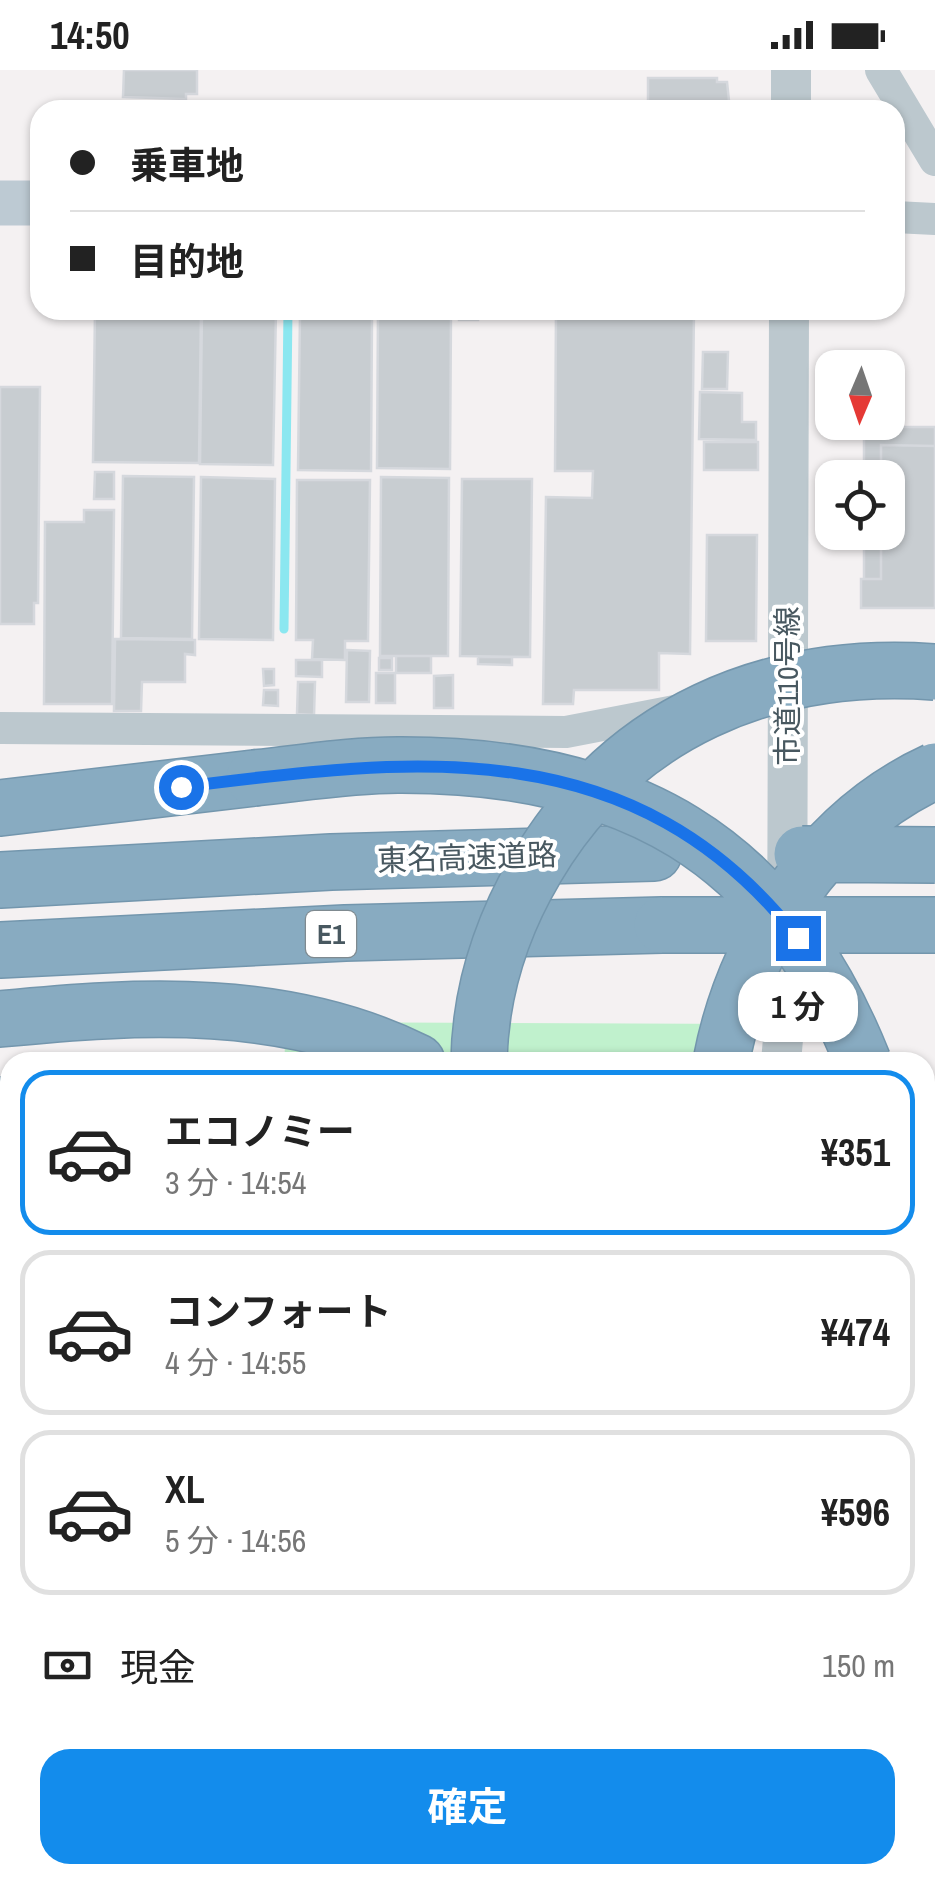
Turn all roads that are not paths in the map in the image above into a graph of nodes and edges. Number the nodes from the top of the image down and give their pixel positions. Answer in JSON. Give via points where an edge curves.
{"nodes":[{"id":1,"x":791,"y":70,"type":"edge"},
{"id":2,"x":881,"y":70,"type":"edge"},
{"id":3,"x":790,"y":100,"type":"edge"},
{"id":4,"x":899,"y":100,"type":"edge"},
{"id":5,"x":905,"y":110,"type":"edge"},
{"id":6,"x":935,"y":160,"type":"edge"},
{"id":7,"x":0,"y":203,"type":"edge"},
{"id":8,"x":30,"y":203,"type":"edge"},
{"id":9,"x":905,"y":218,"type":"edge"},
{"id":10,"x":935,"y":219,"type":"edge"},
{"id":11,"x":789,"y":320,"type":"edge"},
{"id":12,"x":935,"y":672,"type":"edge"},
{"id":13,"x":788,"y":690,"type":"junction"},
{"id":14,"x":0,"y":728,"type":"edge"},
{"id":15,"x":935,"y":770,"type":"edge"},
{"id":16,"x":0,"y":808,"type":"edge"},
{"id":17,"x":935,"y":856,"type":"edge"},
{"id":18,"x":0,"y":880,"type":"edge"},
{"id":19,"x":935,"y":925,"type":"edge"},
{"id":20,"x":0,"y":950,"type":"edge"},
{"id":21,"x":0,"y":1019,"type":"edge"},
{"id":22,"x":392,"y":1052,"type":"edge"},
{"id":23,"x":481,"y":1052,"type":"edge"},
{"id":24,"x":724,"y":1052,"type":"edge"},
{"id":25,"x":782,"y":1052,"type":"edge"},
{"id":26,"x":858,"y":1052,"type":"edge"}],
"edges":[{"from":1,"to":3,"type":"street"},
{"from":2,"to":4,"type":"street"},
{"from":5,"to":6,"type":"street"},
{"from":7,"to":8,"type":"main road"},
{"from":9,"to":10,"type":"street"},
{"from":11,"to":13,"type":"street","name":"市道110号線"},
{"from":12,"to":23,"type":"highway","bridge":true,"via":[[854,672],[742,694],[678,724],[613,771],[550,845],[507,921],[484,1001]]},
{"from":13,"to":14,"type":"street","via":[[566,732]]},
{"from":13,"to":25,"type":"street","name":"市道110号線"},
{"from":15,"to":24,"type":"highway","bridge":true,"via":[[871,809],[796,887],[744,980]]},
{"from":16,"to":26,"type":"highway","bridge":true,"via":[[339,768],[453,766],[558,782],[646,810],[731,865],[766,898],[824,977]]},
{"from":17,"to":18,"type":"highway","name":"東名高速道路","bridge":true,"via":[[654,853]]},
{"from":19,"to":20,"type":"highway","number":"E1","bridge":true,"via":[[345,933]]},
{"from":21,"to":22,"type":"highway","via":[[131,1008],[242,1013],[295,1020]]}]}
